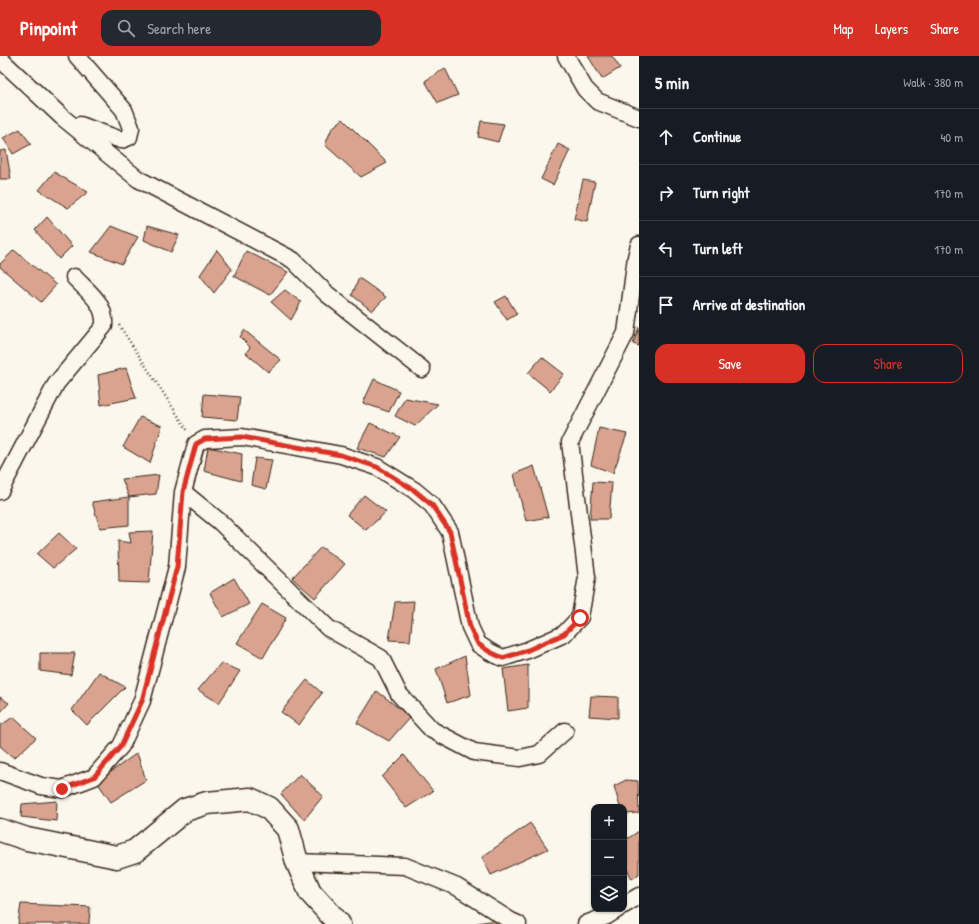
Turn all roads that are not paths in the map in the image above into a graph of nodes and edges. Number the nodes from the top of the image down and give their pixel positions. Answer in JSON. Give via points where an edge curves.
{"nodes":[{"id":1,"x":77,"y":56,"type":"edge"},
{"id":2,"x":566,"y":56,"type":"edge"},
{"id":3,"x":0,"y":59,"type":"edge"},
{"id":4,"x":62,"y":117,"type":"junction"},
{"id":5,"x":639,"y":118,"type":"edge"},
{"id":6,"x":639,"y":245,"type":"edge"},
{"id":7,"x":74,"y":277,"type":"dead end"},
{"id":8,"x":422,"y":369,"type":"dead end"},
{"id":9,"x":0,"y":491,"type":"edge"},
{"id":10,"x":183,"y":492,"type":"junction"},
{"id":11,"x":565,"y":731,"type":"dead end"},
{"id":12,"x":0,"y":771,"type":"edge"},
{"id":13,"x":0,"y":830,"type":"edge"},
{"id":14,"x":297,"y":862,"type":"junction"},
{"id":15,"x":639,"y":896,"type":"edge"},
{"id":16,"x":627,"y":903,"type":"edge"},
{"id":17,"x":613,"y":912,"type":"edge"},
{"id":18,"x":339,"y":924,"type":"edge"},
{"id":19,"x":518,"y":924,"type":"edge"},
{"id":20,"x":586,"y":924,"type":"edge"}],
"edges":[{"from":1,"to":4,"type":"street","via":[[124,110],[131,128],[129,137],[121,140]]},
{"from":2,"to":5,"type":"street","via":[[584,89],[597,101]]},
{"from":3,"to":4,"type":"street"},
{"from":4,"to":8,"type":"street","via":[[138,179],[293,260],[327,294]]},
{"from":6,"to":10,"type":"street","via":[[626,333],[570,442],[587,577],[580,618],[564,634],[503,658],[478,644],[470,627],[450,532],[432,505],[414,490],[377,467],[341,455],[242,437],[205,439],[196,444]]},
{"from":7,"to":9,"type":"street","via":[[101,306],[104,326],[56,384]]},
{"from":10,"to":11,"type":"street","via":[[220,522],[328,628],[381,658],[399,694],[432,730],[474,752],[520,758],[539,754]]},
{"from":10,"to":12,"type":"street","via":[[177,567],[142,701],[121,746],[94,777],[62,789],[41,786]]},
{"from":13,"to":14,"type":"street","via":[[27,839],[117,856],[135,851],[185,810],[207,803],[250,799],[269,808],[288,829]]},
{"from":14,"to":18,"type":"street","via":[[310,892]]},
{"from":14,"to":19,"type":"street","via":[[404,866],[457,887]]},
{"from":15,"to":16,"type":"street"},
{"from":17,"to":20,"type":"street"}]}
